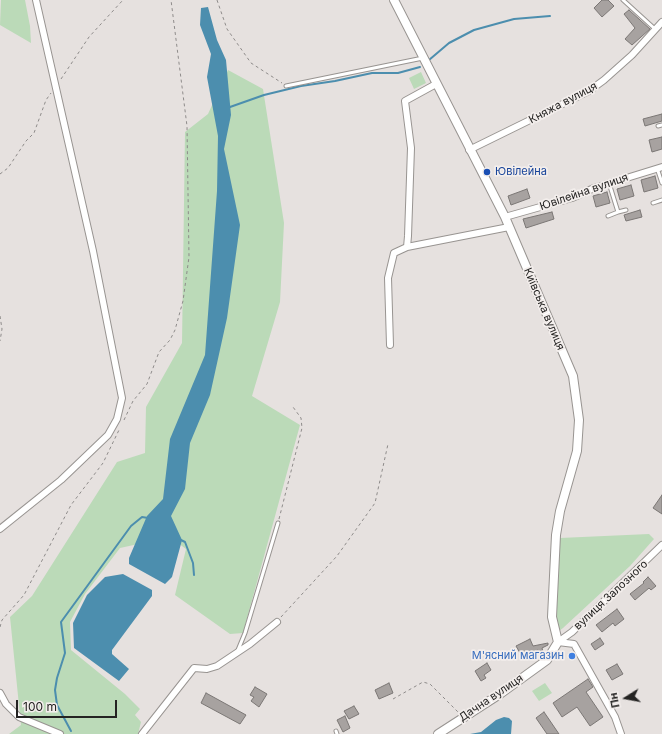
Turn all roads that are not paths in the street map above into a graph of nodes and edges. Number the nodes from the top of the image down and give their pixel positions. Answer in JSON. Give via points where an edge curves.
{"nodes":[{"id":1,"x":36,"y":0,"type":"edge"},
{"id":2,"x":394,"y":0,"type":"edge"},
{"id":3,"x":623,"y":0,"type":"edge"},
{"id":4,"x":662,"y":22,"type":"edge"},
{"id":5,"x":655,"y":29,"type":"junction"},
{"id":6,"x":423,"y":58,"type":"junction"},
{"id":7,"x":436,"y":84,"type":"junction"},
{"id":8,"x":286,"y":86,"type":"road end"},
{"id":9,"x":469,"y":150,"type":"junction"},
{"id":10,"x":660,"y":168,"type":"edge"},
{"id":11,"x":609,"y":183,"type":"junction"},
{"id":12,"x":662,"y":183,"type":"edge"},
{"id":13,"x":662,"y":200,"type":"edge"},
{"id":14,"x":653,"y":203,"type":"dead end"},
{"id":15,"x":626,"y":210,"type":"dead end"},
{"id":16,"x":618,"y":212,"type":"junction"},
{"id":17,"x":608,"y":216,"type":"dead end"},
{"id":18,"x":505,"y":217,"type":"junction"},
{"id":19,"x":509,"y":227,"type":"junction"},
{"id":20,"x":407,"y":247,"type":"junction"},
{"id":21,"x":390,"y":345,"type":"dead end"},
{"id":22,"x":278,"y":524,"type":"road end"},
{"id":23,"x":0,"y":529,"type":"edge"},
{"id":24,"x":662,"y":545,"type":"edge"},
{"id":25,"x":277,"y":622,"type":"road end"},
{"id":26,"x":558,"y":642,"type":"junction"},
{"id":27,"x":236,"y":654,"type":"junction"},
{"id":28,"x":0,"y":693,"type":"edge"},
{"id":29,"x":60,"y":734,"type":"edge"},
{"id":30,"x":142,"y":734,"type":"edge"},
{"id":31,"x":438,"y":734,"type":"edge"},
{"id":32,"x":621,"y":734,"type":"edge"}],
"edges":[{"from":1,"to":23,"type":"street","via":[[93,251],[122,398],[108,435],[61,480]]},
{"from":2,"to":6,"type":"street","name":"Київська вулиця"},
{"from":3,"to":5,"type":"lane"},
{"from":4,"to":5,"type":"street","name":"Княжа вулиця"},
{"from":5,"to":9,"type":"street","name":"Княжа вулиця","via":[[632,55],[589,91]]},
{"from":6,"to":7,"type":"street","name":"Київська вулиця"},
{"from":6,"to":8,"type":"lane"},
{"from":7,"to":9,"type":"street","name":"Київська вулиця"},
{"from":7,"to":20,"type":"street","via":[[405,101],[411,148]]},
{"from":9,"to":18,"type":"street","name":"Київська вулиця"},
{"from":10,"to":11,"type":"street","name":"Ювілейна вулиця"},
{"from":10,"to":12,"type":"lane"},
{"from":11,"to":16,"type":"lane"},
{"from":11,"to":18,"type":"street","name":"Ювілейна вулиця","via":[[572,198]]},
{"from":13,"to":14,"type":"lane"},
{"from":15,"to":16,"type":"lane"},
{"from":16,"to":17,"type":"lane"},
{"from":18,"to":19,"type":"street","name":"Київська вулиця"},
{"from":19,"to":20,"type":"street"},
{"from":19,"to":26,"type":"street","name":"Київська вулиця","via":[[573,376],[579,420],[577,451],[560,510],[556,535],[552,617]]},
{"from":20,"to":21,"type":"street","via":[[394,253],[388,278]]},
{"from":22,"to":27,"type":"lane","via":[[245,633]]},
{"from":24,"to":26,"type":"street","name":"вулиця Залозного","via":[[572,632]]},
{"from":25,"to":27,"type":"street"},
{"from":26,"to":31,"type":"street","name":"Дачна вулиця","via":[[547,660]]},
{"from":26,"to":32,"type":"street","via":[[574,644],[615,717]]},
{"from":27,"to":30,"type":"street","via":[[207,669],[194,668]]},
{"from":28,"to":29,"type":"street","via":[[6,704],[19,717]]}]}
